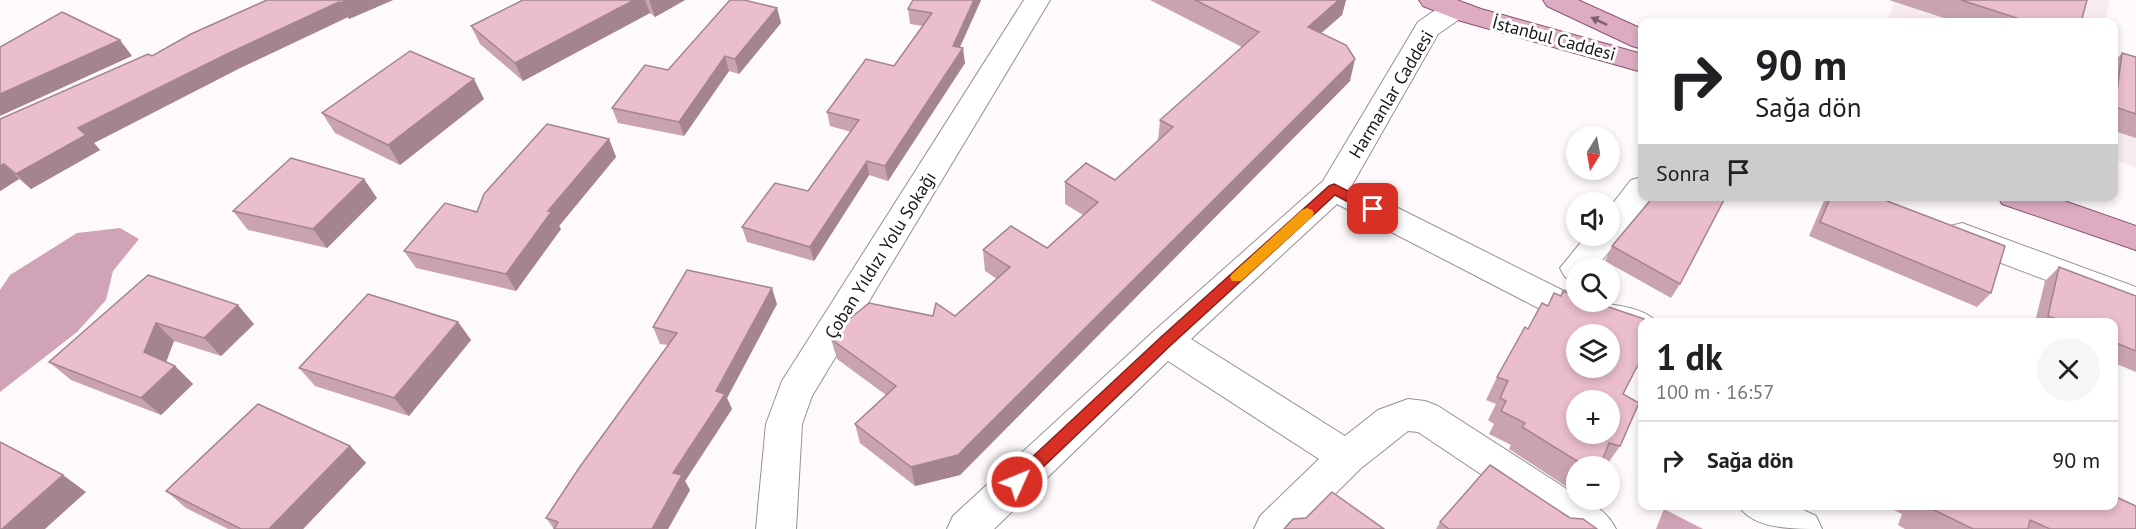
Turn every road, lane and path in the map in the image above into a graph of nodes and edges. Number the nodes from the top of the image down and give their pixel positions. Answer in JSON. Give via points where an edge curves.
{"nodes":[{"id":1,"x":1037,"y":0,"type":"edge"},
{"id":2,"x":1506,"y":0,"type":"edge"},
{"id":3,"x":1556,"y":0,"type":"edge"},
{"id":4,"x":1445,"y":5,"type":"edge"},
{"id":5,"x":1638,"y":38,"type":"edge"},
{"id":6,"x":1638,"y":62,"type":"edge"},
{"id":7,"x":1334,"y":189,"type":"junction"},
{"id":8,"x":1638,"y":193,"type":"edge"},
{"id":9,"x":2028,"y":201,"type":"edge"},
{"id":10,"x":2081,"y":201,"type":"edge"},
{"id":11,"x":1620,"y":216,"type":"edge"},
{"id":12,"x":2136,"y":221,"type":"edge"},
{"id":13,"x":1939,"y":226,"type":"edge"},
{"id":14,"x":2136,"y":238,"type":"edge"},
{"id":15,"x":1596,"y":246,"type":"edge"},
{"id":16,"x":1586,"y":258,"type":"edge"},
{"id":17,"x":1566,"y":282,"type":"edge"},
{"id":18,"x":1551,"y":300,"type":"junction"},
{"id":19,"x":2136,"y":301,"type":"edge"},
{"id":20,"x":1638,"y":326,"type":"edge"},
{"id":21,"x":1166,"y":341,"type":"junction"},
{"id":22,"x":1347,"y":457,"type":"junction"},
{"id":23,"x":1766,"y":510,"type":"edge"},
{"id":24,"x":776,"y":529,"type":"edge"},
{"id":25,"x":967,"y":529,"type":"edge"},
{"id":26,"x":1274,"y":529,"type":"edge"},
{"id":27,"x":1596,"y":529,"type":"edge"},
{"id":28,"x":1802,"y":529,"type":"edge"}],
"edges":[{"from":1,"to":24,"type":"street","name":"Çoban Yıldızı Yolu Sokağı","via":[[795,392],[784,424]]},
{"from":2,"to":4,"type":"main road","via":[[1488,13]]},
{"from":5,"to":3,"type":"main road","name":"İstanbul Caddesi","one_way":true},
{"from":4,"to":6,"type":"main road","name":"İstanbul Caddesi"},
{"from":4,"to":7,"type":"street","name":"Harmanlar Caddesi"},
{"from":7,"to":18,"type":"street"},
{"from":7,"to":21,"type":"street","name":"Harmanlar Caddesi"},
{"from":8,"to":11,"type":"street"},
{"from":9,"to":14,"type":"main road"},
{"from":10,"to":12,"type":"main road"},
{"from":13,"to":19,"type":"street"},
{"from":15,"to":16,"type":"street"},
{"from":17,"to":18,"type":"street"},
{"from":18,"to":20,"type":"street"},
{"from":21,"to":22,"type":"street"},
{"from":21,"to":25,"type":"street","name":"Harmanlar Caddesi"},
{"from":22,"to":26,"type":"street"},
{"from":22,"to":27,"type":"street","via":[[1391,420],[1425,417]]},
{"from":23,"to":28,"type":"street"}]}
